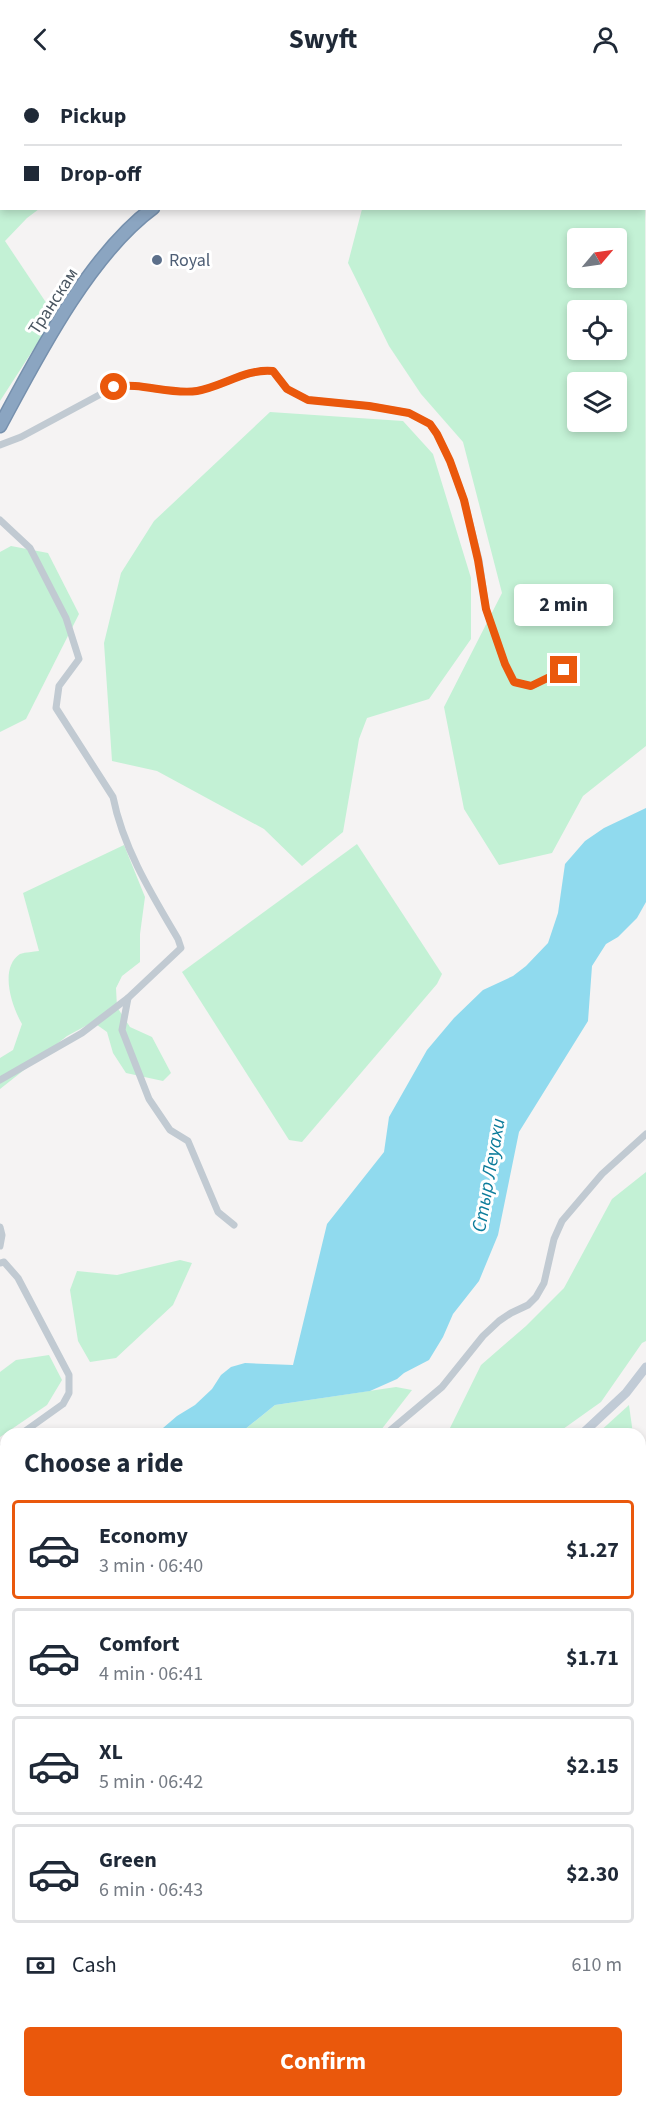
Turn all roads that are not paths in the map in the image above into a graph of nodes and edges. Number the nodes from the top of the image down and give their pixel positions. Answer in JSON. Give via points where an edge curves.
{"nodes":[{"id":1,"x":151,"y":210,"type":"edge"},
{"id":2,"x":0,"y":426,"type":"edge"},
{"id":3,"x":0,"y":445,"type":"edge"},
{"id":4,"x":0,"y":520,"type":"edge"},
{"id":5,"x":564,"y":670,"type":"dead end"},
{"id":6,"x":128,"y":998,"type":"junction"},
{"id":7,"x":0,"y":1080,"type":"edge"},
{"id":8,"x":646,"y":1134,"type":"edge"},
{"id":9,"x":234,"y":1225,"type":"dead end"},
{"id":10,"x":0,"y":1227,"type":"edge"},
{"id":11,"x":0,"y":1248,"type":"edge"},
{"id":12,"x":2,"y":1263,"type":"edge"},
{"id":13,"x":646,"y":1367,"type":"edge"},
{"id":14,"x":29,"y":1428,"type":"edge"},
{"id":15,"x":393,"y":1428,"type":"edge"},
{"id":16,"x":588,"y":1428,"type":"edge"}],
"edges":[{"from":1,"to":2,"type":"highway","name":"Транскам","via":[[121,237],[92,273]]},
{"from":3,"to":5,"type":"street","via":[[114,387],[128,384],[194,391],[263,370],[273,371],[287,389],[308,400],[409,413],[430,424],[450,461],[464,500],[486,609],[514,682],[531,686]]},
{"from":4,"to":6,"type":"street","via":[[30,548],[66,618],[79,659],[59,686],[56,708],[113,797],[147,885],[178,939],[180,948]]},
{"from":6,"to":7,"type":"street","via":[[82,1033]]},
{"from":6,"to":9,"type":"street","via":[[122,1030],[149,1100],[170,1130],[188,1141],[218,1212]]},
{"from":8,"to":15,"type":"street","via":[[602,1174],[562,1221],[536,1298],[498,1321],[442,1387]]},
{"from":10,"to":11,"type":"street"},
{"from":11,"to":12,"type":"street"},
{"from":12,"to":14,"type":"street","via":[[18,1278],[69,1375],[69,1393],[63,1404]]},
{"from":13,"to":16,"type":"main road","via":[[626,1393]]}]}
